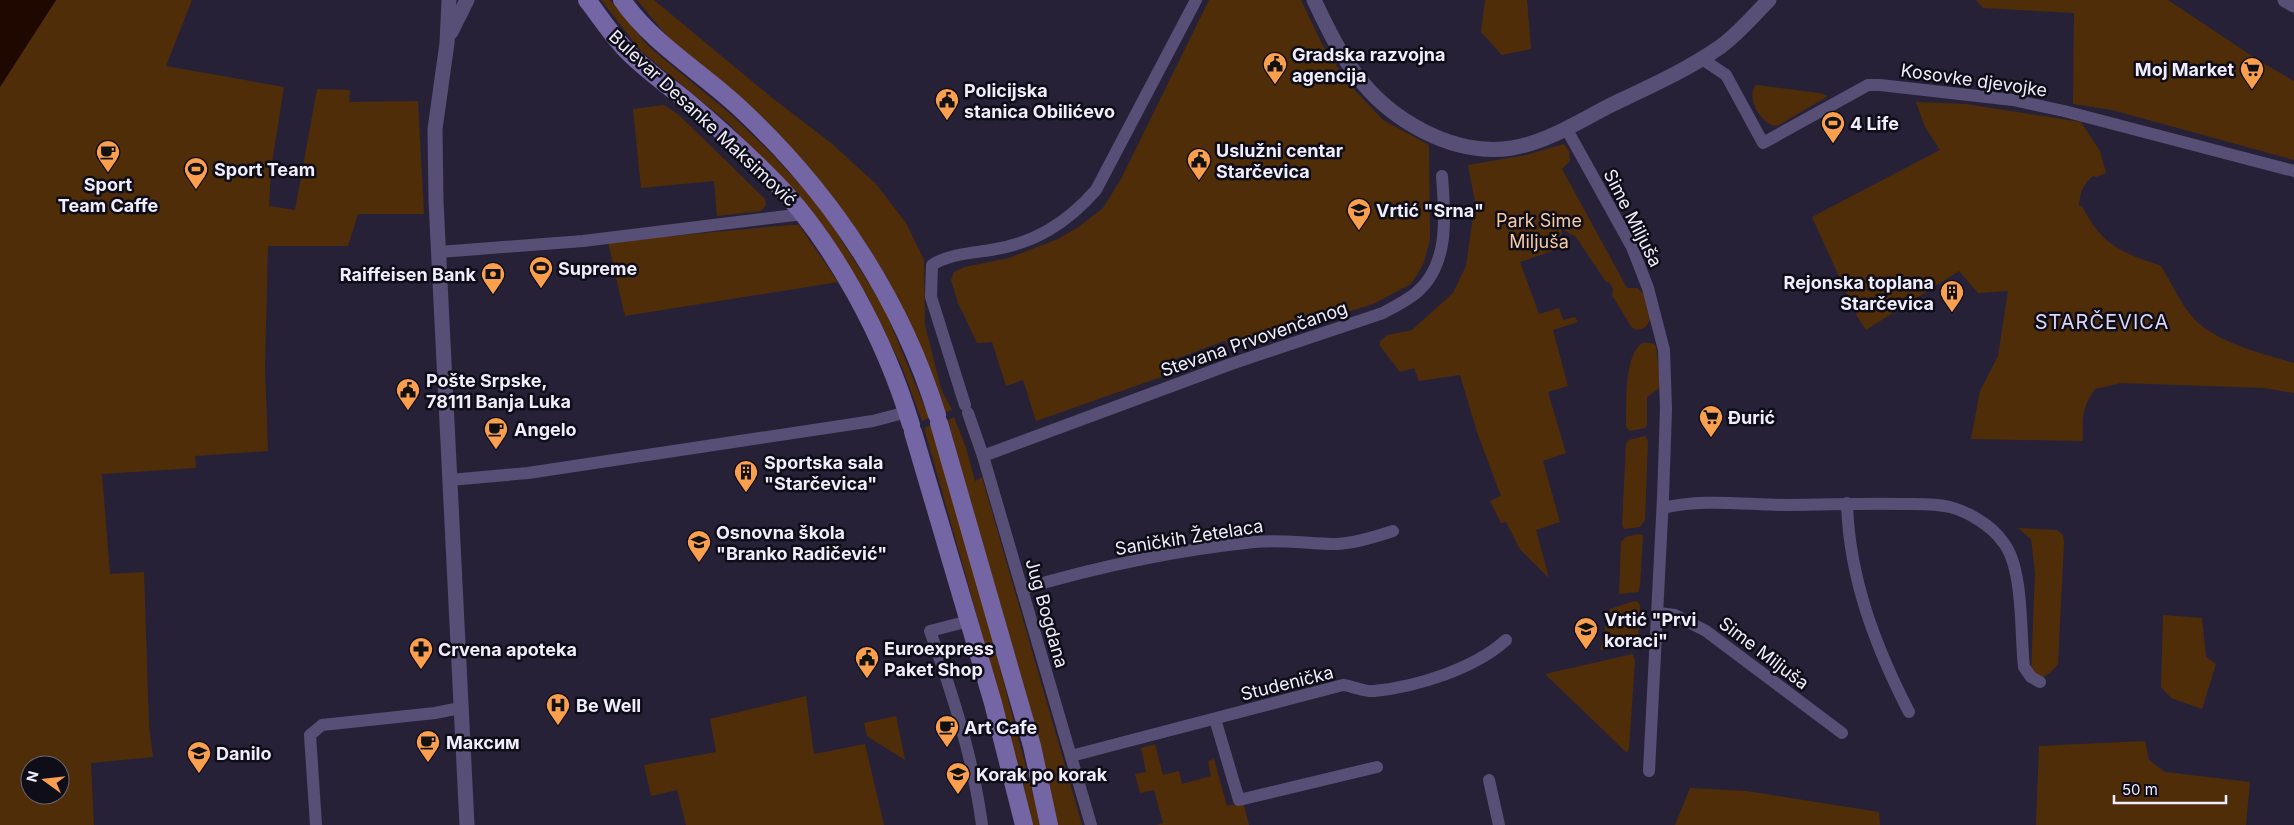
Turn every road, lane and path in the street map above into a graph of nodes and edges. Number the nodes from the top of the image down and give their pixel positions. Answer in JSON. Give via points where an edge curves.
{"nodes":[{"id":1,"x":449,"y":0,"type":"edge"},
{"id":2,"x":467,"y":0,"type":"edge"},
{"id":3,"x":587,"y":0,"type":"edge"},
{"id":4,"x":622,"y":0,"type":"edge"},
{"id":5,"x":1196,"y":0,"type":"edge"},
{"id":6,"x":1314,"y":0,"type":"edge"},
{"id":7,"x":1769,"y":0,"type":"edge"},
{"id":8,"x":2285,"y":0,"type":"edge"},
{"id":9,"x":2294,"y":5,"type":"edge"},
{"id":10,"x":447,"y":43,"type":"junction"},
{"id":11,"x":1702,"y":59,"type":"junction"},
{"id":12,"x":1566,"y":128,"type":"junction"},
{"id":13,"x":2294,"y":171,"type":"edge"},
{"id":14,"x":1442,"y":176,"type":"dead end"},
{"id":15,"x":803,"y":214,"type":"junction"},
{"id":16,"x":439,"y":252,"type":"junction"},
{"id":17,"x":910,"y":423,"type":"junction"},
{"id":18,"x":984,"y":456,"type":"junction"},
{"id":19,"x":450,"y":480,"type":"junction"},
{"id":20,"x":1846,"y":502,"type":"junction"},
{"id":21,"x":1663,"y":508,"type":"junction"},
{"id":22,"x":1393,"y":531,"type":"dead end"},
{"id":23,"x":1022,"y":589,"type":"junction"},
{"id":24,"x":1658,"y":613,"type":"junction"},
{"id":25,"x":970,"y":622,"type":"junction"},
{"id":26,"x":1506,"y":640,"type":"dead end"},
{"id":27,"x":2040,"y":682,"type":"dead end"},
{"id":28,"x":460,"y":708,"type":"junction"},
{"id":29,"x":1909,"y":712,"type":"dead end"},
{"id":30,"x":1215,"y":719,"type":"junction"},
{"id":31,"x":1842,"y":734,"type":"dead end"},
{"id":32,"x":1071,"y":756,"type":"junction"},
{"id":33,"x":1377,"y":768,"type":"dead end"},
{"id":34,"x":1649,"y":771,"type":"dead end"},
{"id":35,"x":1489,"y":780,"type":"dead end"},
{"id":36,"x":316,"y":825,"type":"edge"},
{"id":37,"x":467,"y":825,"type":"edge"},
{"id":38,"x":982,"y":825,"type":"edge"},
{"id":39,"x":1024,"y":825,"type":"edge"},
{"id":40,"x":1049,"y":825,"type":"edge"},
{"id":41,"x":1091,"y":825,"type":"edge"},
{"id":42,"x":1500,"y":825,"type":"edge"}],
"edges":[{"from":1,"to":10,"type":"street"},
{"from":2,"to":10,"type":"street"},
{"from":3,"to":15,"type":"main road","name":"Bulevar Desanke Maksimović","via":[[610,33],[630,54],[723,132]]},
{"from":4,"to":40,"type":"main road","name":"Bulevar Desanke Maksimović","via":[[637,21],[704,76],[771,138],[851,234],[878,278],[938,419],[1032,746]]},
{"from":5,"to":18,"type":"street","name":"Jug Bogdana","via":[[1096,190],[1079,210],[1032,240],[968,253],[932,266],[931,297]]},
{"from":6,"to":12,"type":"street","via":[[1329,32],[1355,73],[1387,107],[1414,126],[1455,144],[1489,149],[1512,148]]},
{"from":7,"to":11,"type":"street"},
{"from":8,"to":9,"type":"street"},
{"from":10,"to":16,"type":"street","via":[[435,130]]},
{"from":11,"to":12,"type":"street"},
{"from":11,"to":13,"type":"street","name":"Kosovke djevojke","via":[[1726,75],[1763,143],[1868,85],[1880,85],[2013,100],[2064,110]]},
{"from":12,"to":21,"type":"street","name":"Sime Miljuša","via":[[1632,247],[1660,330],[1666,409]]},
{"from":14,"to":18,"type":"street","name":"Stevana Prvovenčanog","via":[[1444,235],[1440,252],[1424,285],[1403,302],[1383,313],[1231,364]]},
{"from":15,"to":16,"type":"street","via":[[583,241]]},
{"from":15,"to":17,"type":"main road","name":"Bulevar Desanke Maksimović","via":[[826,246],[875,332]]},
{"from":16,"to":19,"type":"street"},
{"from":17,"to":19,"type":"street","via":[[874,421],[528,473]]},
{"from":17,"to":25,"type":"main road","name":"Bulevar Desanke Maksimović"},
{"from":18,"to":23,"type":"street","name":"Jug Bogdana"},
{"from":19,"to":28,"type":"street"},
{"from":20,"to":21,"type":"street","via":[[1681,504]]},
{"from":20,"to":27,"type":"street","via":[[1950,507],[1967,513],[1994,532],[2009,550],[2016,569],[2024,667],[2031,677]]},
{"from":20,"to":29,"type":"street","via":[[1854,569],[1871,626]]},
{"from":21,"to":24,"type":"street","name":"Sime Miljuša"},
{"from":22,"to":23,"type":"street","name":"Saničkih Žetelaca","via":[[1338,544],[1286,541],[1220,546],[1113,566]]},
{"from":23,"to":32,"type":"street","name":"Jug Bogdana"},
{"from":24,"to":31,"type":"street","name":"Sime Miljuša","via":[[1675,615],[1706,632]]},
{"from":24,"to":34,"type":"street","name":"Sime Miljuša"},
{"from":25,"to":38,"type":"street","via":[[930,631],[971,759]]},
{"from":25,"to":39,"type":"main road","name":"Bulevar Desanke Maksimović"},
{"from":26,"to":30,"type":"street","name":"Studenička","via":[[1469,666],[1428,679],[1372,692],[1343,686]]},
{"from":28,"to":36,"type":"street","via":[[322,725],[315,729],[310,735]]},
{"from":28,"to":37,"type":"street"},
{"from":30,"to":32,"type":"street","name":"Studenička"},
{"from":30,"to":33,"type":"street","via":[[1239,800]]},
{"from":32,"to":41,"type":"street","name":"Jug Bogdana"},
{"from":35,"to":42,"type":"street"}]}
